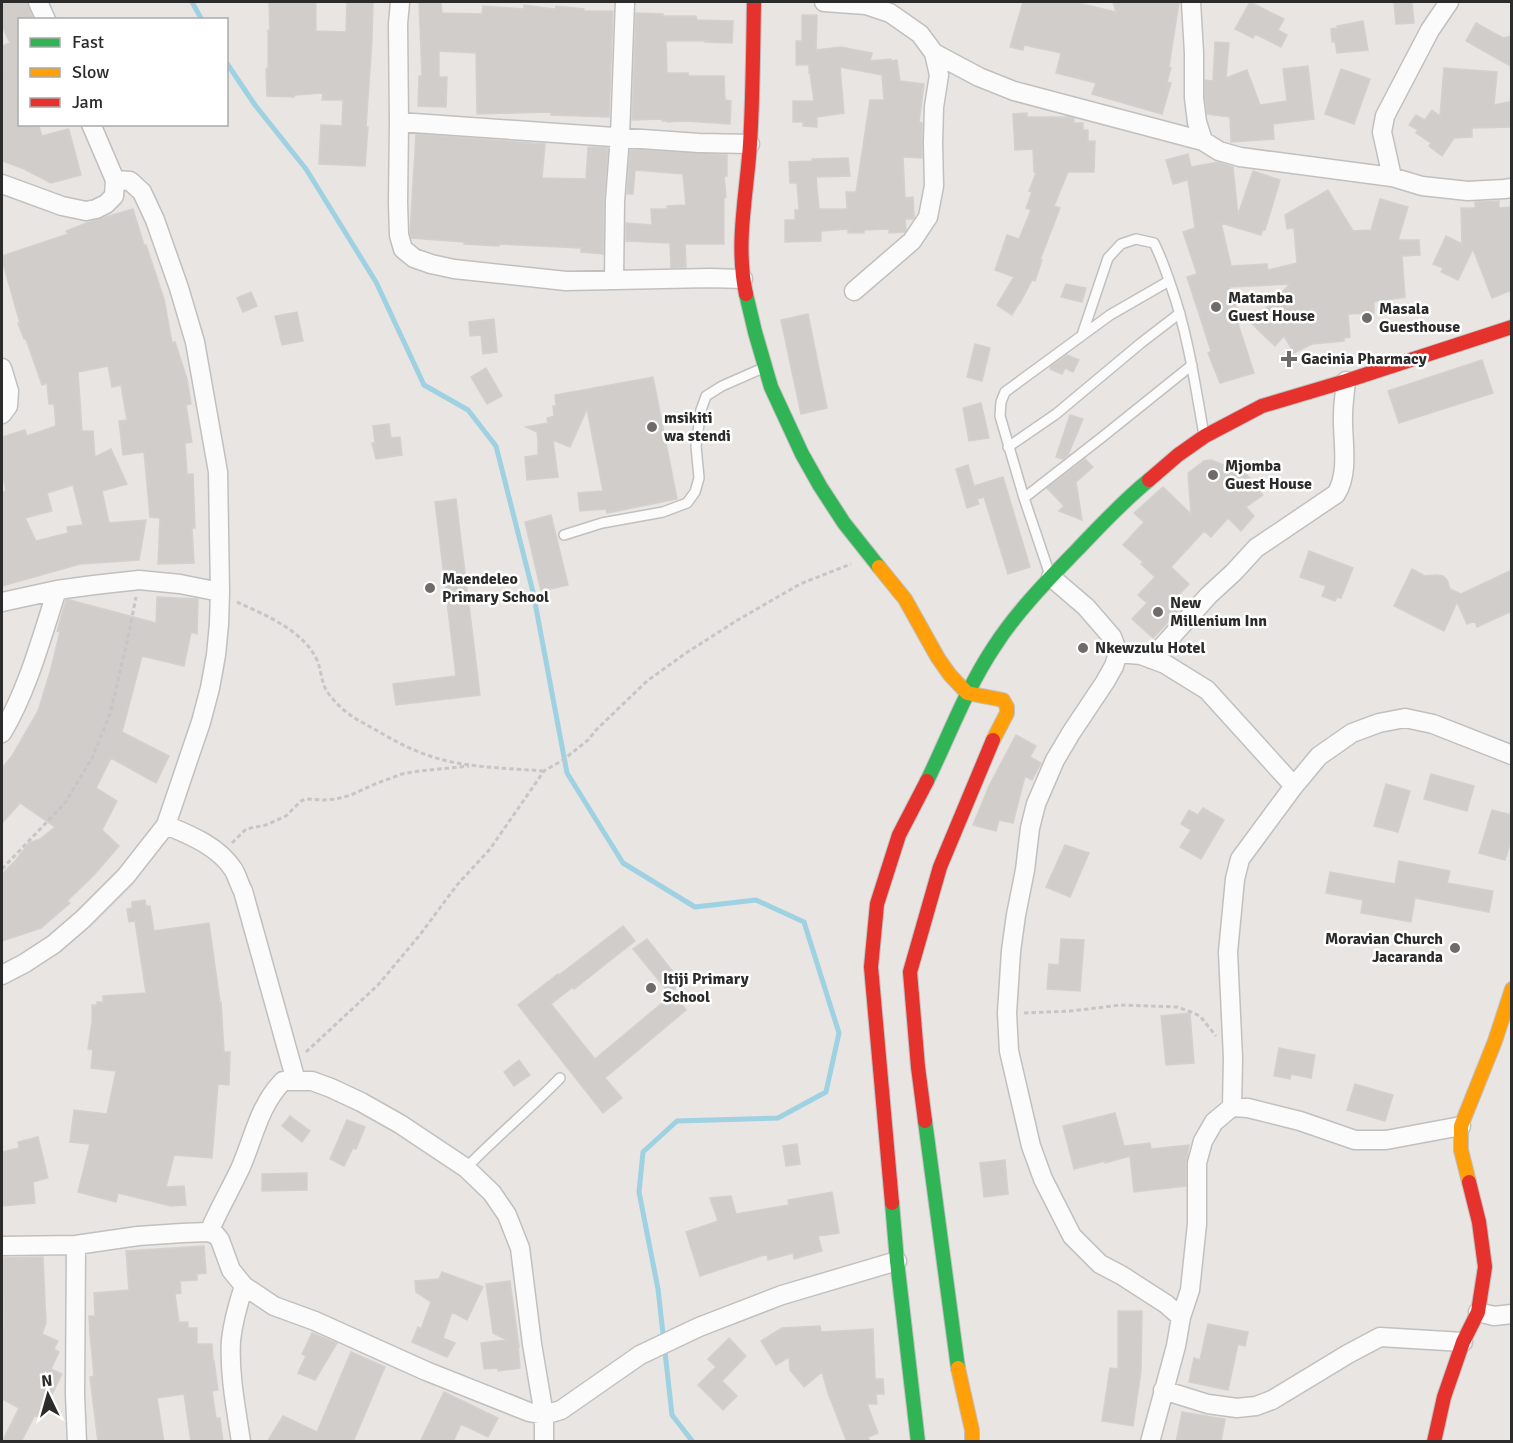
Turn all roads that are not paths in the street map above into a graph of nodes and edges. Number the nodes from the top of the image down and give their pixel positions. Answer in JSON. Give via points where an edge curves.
{"nodes":[{"id":1,"x":38,"y":2,"type":"edge"},
{"id":2,"x":400,"y":2,"type":"edge"},
{"id":3,"x":625,"y":2,"type":"edge"},
{"id":4,"x":754,"y":2,"type":"edge"},
{"id":5,"x":824,"y":2,"type":"edge"},
{"id":6,"x":1191,"y":2,"type":"edge"},
{"id":7,"x":1449,"y":2,"type":"edge"},
{"id":8,"x":45,"y":18,"type":"edge"},
{"id":9,"x":934,"y":53,"type":"junction"},
{"id":10,"x":399,"y":122,"type":"junction"},
{"id":11,"x":92,"y":126,"type":"edge"},
{"id":12,"x":620,"y":136,"type":"junction"},
{"id":13,"x":1203,"y":141,"type":"junction"},
{"id":14,"x":750,"y":144,"type":"junction"},
{"id":15,"x":1392,"y":177,"type":"junction"},
{"id":16,"x":116,"y":180,"type":"junction"},
{"id":17,"x":2,"y":184,"type":"edge"},
{"id":18,"x":1512,"y":188,"type":"edge"},
{"id":19,"x":743,"y":279,"type":"junction"},
{"id":20,"x":614,"y":280,"type":"junction"},
{"id":21,"x":1169,"y":281,"type":"junction"},
{"id":22,"x":854,"y":291,"type":"dead end"},
{"id":23,"x":1180,"y":313,"type":"junction"},
{"id":24,"x":1512,"y":327,"type":"edge"},
{"id":25,"x":1082,"y":335,"type":"junction"},
{"id":26,"x":1192,"y":365,"type":"junction"},
{"id":27,"x":765,"y":367,"type":"junction"},
{"id":28,"x":2,"y":368,"type":"edge"},
{"id":29,"x":1346,"y":381,"type":"junction"},
{"id":30,"x":2,"y":414,"type":"edge"},
{"id":31,"x":1204,"y":436,"type":"junction"},
{"id":32,"x":1008,"y":447,"type":"junction"},
{"id":33,"x":1024,"y":498,"type":"junction"},
{"id":34,"x":564,"y":535,"type":"dead end"},
{"id":35,"x":1051,"y":577,"type":"junction"},
{"id":36,"x":57,"y":590,"type":"junction"},
{"id":37,"x":220,"y":592,"type":"junction"},
{"id":38,"x":2,"y":602,"type":"edge"},
{"id":39,"x":1118,"y":653,"type":"junction"},
{"id":40,"x":1150,"y":658,"type":"junction"},
{"id":41,"x":967,"y":693,"type":"junction"},
{"id":42,"x":2,"y":733,"type":"edge"},
{"id":43,"x":1512,"y":755,"type":"edge"},
{"id":44,"x":1294,"y":786,"type":"junction"},
{"id":45,"x":166,"y":825,"type":"junction"},
{"id":46,"x":2,"y":975,"type":"edge"},
{"id":47,"x":1512,"y":988,"type":"edge"},
{"id":48,"x":294,"y":1073,"type":"junction"},
{"id":49,"x":560,"y":1078,"type":"dead end"},
{"id":50,"x":1232,"y":1107,"type":"junction"},
{"id":51,"x":1461,"y":1126,"type":"junction"},
{"id":52,"x":466,"y":1168,"type":"junction"},
{"id":53,"x":209,"y":1232,"type":"junction"},
{"id":54,"x":76,"y":1245,"type":"junction"},
{"id":55,"x":2,"y":1246,"type":"edge"},
{"id":56,"x":897,"y":1261,"type":"junction"},
{"id":57,"x":244,"y":1286,"type":"junction"},
{"id":58,"x":1478,"y":1312,"type":"junction"},
{"id":59,"x":1512,"y":1314,"type":"edge"},
{"id":60,"x":1181,"y":1317,"type":"junction"},
{"id":61,"x":1463,"y":1342,"type":"junction"},
{"id":62,"x":1163,"y":1390,"type":"junction"},
{"id":63,"x":544,"y":1415,"type":"junction"},
{"id":64,"x":77,"y":1442,"type":"edge"},
{"id":65,"x":241,"y":1442,"type":"edge"},
{"id":66,"x":544,"y":1442,"type":"edge"},
{"id":67,"x":918,"y":1442,"type":"edge"},
{"id":68,"x":972,"y":1442,"type":"edge"},
{"id":69,"x":1150,"y":1442,"type":"edge"},
{"id":70,"x":1434,"y":1442,"type":"edge"}],
"edges":[{"from":1,"to":8,"type":"street"},
{"from":2,"to":10,"type":"street"},
{"from":3,"to":12,"type":"street"},
{"from":4,"to":14,"type":"street"},
{"from":5,"to":9,"type":"street","via":[[866,5],[890,13],[920,34]]},
{"from":6,"to":13,"type":"street","via":[[1194,98]]},
{"from":7,"to":15,"type":"street","via":[[1385,116],[1383,132]]},
{"from":9,"to":13,"type":"street","via":[[1014,91]]},
{"from":9,"to":22,"type":"street","via":[[939,75],[934,107],[934,186],[928,217],[912,241]]},
{"from":10,"to":12,"type":"street"},
{"from":10,"to":20,"type":"street","via":[[399,235],[403,249],[414,258],[454,268],[566,280]]},
{"from":11,"to":16,"type":"street"},
{"from":12,"to":14,"type":"street"},
{"from":12,"to":20,"type":"street"},
{"from":13,"to":15,"type":"street","via":[[1240,157]]},
{"from":14,"to":19,"type":"street","via":[[743,204]]},
{"from":15,"to":18,"type":"street","via":[[1422,186],[1468,191]]},
{"from":16,"to":17,"type":"street","via":[[114,196],[106,204],[86,211]]},
{"from":16,"to":37,"type":"street","via":[[130,181],[142,192],[195,342],[218,472]]},
{"from":19,"to":20,"type":"street"},
{"from":19,"to":27,"type":"street"},
{"from":21,"to":23,"type":"lane"},
{"from":21,"to":25,"type":"lane"},
{"from":21,"to":25,"type":"lane","via":[[1154,243],[1136,239],[1121,244],[1108,258]]},
{"from":23,"to":26,"type":"lane"},
{"from":23,"to":32,"type":"lane","via":[[1056,414]]},
{"from":24,"to":29,"type":"street"},
{"from":25,"to":32,"type":"lane","via":[[1005,392],[1000,416]]},
{"from":26,"to":31,"type":"lane"},
{"from":26,"to":33,"type":"lane"},
{"from":27,"to":34,"type":"lane","via":[[706,396],[700,410],[696,446],[699,478],[687,503]]},
{"from":27,"to":41,"type":"street","via":[[820,486],[844,523],[905,599],[938,658]]},
{"from":28,"to":30,"type":"street","via":[[9,391],[8,406]]},
{"from":29,"to":31,"type":"street","via":[[1262,406]]},
{"from":29,"to":40,"type":"street","via":[[1344,469],[1336,494],[1256,548]]},
{"from":31,"to":35,"type":"street","via":[[1129,496]]},
{"from":32,"to":33,"type":"lane"},
{"from":33,"to":35,"type":"lane"},
{"from":35,"to":39,"type":"street","via":[[1086,607],[1112,637]]},
{"from":35,"to":41,"type":"street","via":[[994,646]]},
{"from":36,"to":37,"type":"street","via":[[139,580]]},
{"from":36,"to":38,"type":"street"},
{"from":36,"to":42,"type":"street","via":[[29,676]]},
{"from":37,"to":45,"type":"street","via":[[210,688]]},
{"from":39,"to":40,"type":"street"},
{"from":39,"to":60,"type":"street","via":[[1105,682],[1055,760],[1036,804],[1011,951],[1009,1051],[1031,1146],[1072,1236],[1100,1264]]},
{"from":40,"to":44,"type":"street","via":[[1207,690]]},
{"from":41,"to":56,"type":"street","via":[[899,835],[877,903],[872,967]]},
{"from":41,"to":68,"type":"street","via":[[1003,700],[1007,714],[988,746],[940,867],[910,972],[930,1163],[956,1358]]},
{"from":43,"to":44,"type":"street","via":[[1433,724],[1406,718],[1352,733],[1319,756]]},
{"from":44,"to":50,"type":"street","via":[[1240,859],[1235,879],[1228,952]]},
{"from":45,"to":46,"type":"street","via":[[126,876],[83,920],[54,944]]},
{"from":45,"to":48,"type":"street","via":[[218,852],[233,869],[243,891]]},
{"from":47,"to":51,"type":"street"},
{"from":48,"to":52,"type":"street","via":[[361,1102]]},
{"from":48,"to":53,"type":"street","via":[[273,1092],[258,1117]]},
{"from":49,"to":52,"type":"lane"},
{"from":50,"to":51,"type":"street","via":[[1300,1121],[1355,1140],[1386,1140]]},
{"from":50,"to":60,"type":"street","via":[[1214,1122],[1197,1163],[1195,1254]]},
{"from":51,"to":58,"type":"street","via":[[1461,1149],[1479,1222],[1485,1267]]},
{"from":52,"to":63,"type":"street","via":[[492,1193],[507,1215],[520,1248]]},
{"from":53,"to":54,"type":"street"},
{"from":53,"to":57,"type":"street","via":[[220,1240],[231,1270]]},
{"from":54,"to":55,"type":"street"},
{"from":54,"to":64,"type":"street"},
{"from":56,"to":63,"type":"street","via":[[782,1295],[699,1327],[640,1355],[561,1410]]},
{"from":56,"to":67,"type":"street"},
{"from":57,"to":63,"type":"street","via":[[274,1305],[426,1371]]},
{"from":57,"to":65,"type":"street","via":[[231,1340],[232,1383]]},
{"from":58,"to":59,"type":"street","via":[[1494,1316]]},
{"from":58,"to":61,"type":"street"},
{"from":60,"to":62,"type":"street"},
{"from":61,"to":62,"type":"street","via":[[1380,1337],[1256,1406],[1208,1404]]},
{"from":61,"to":70,"type":"street"},
{"from":62,"to":69,"type":"street"},
{"from":63,"to":66,"type":"street"}]}
